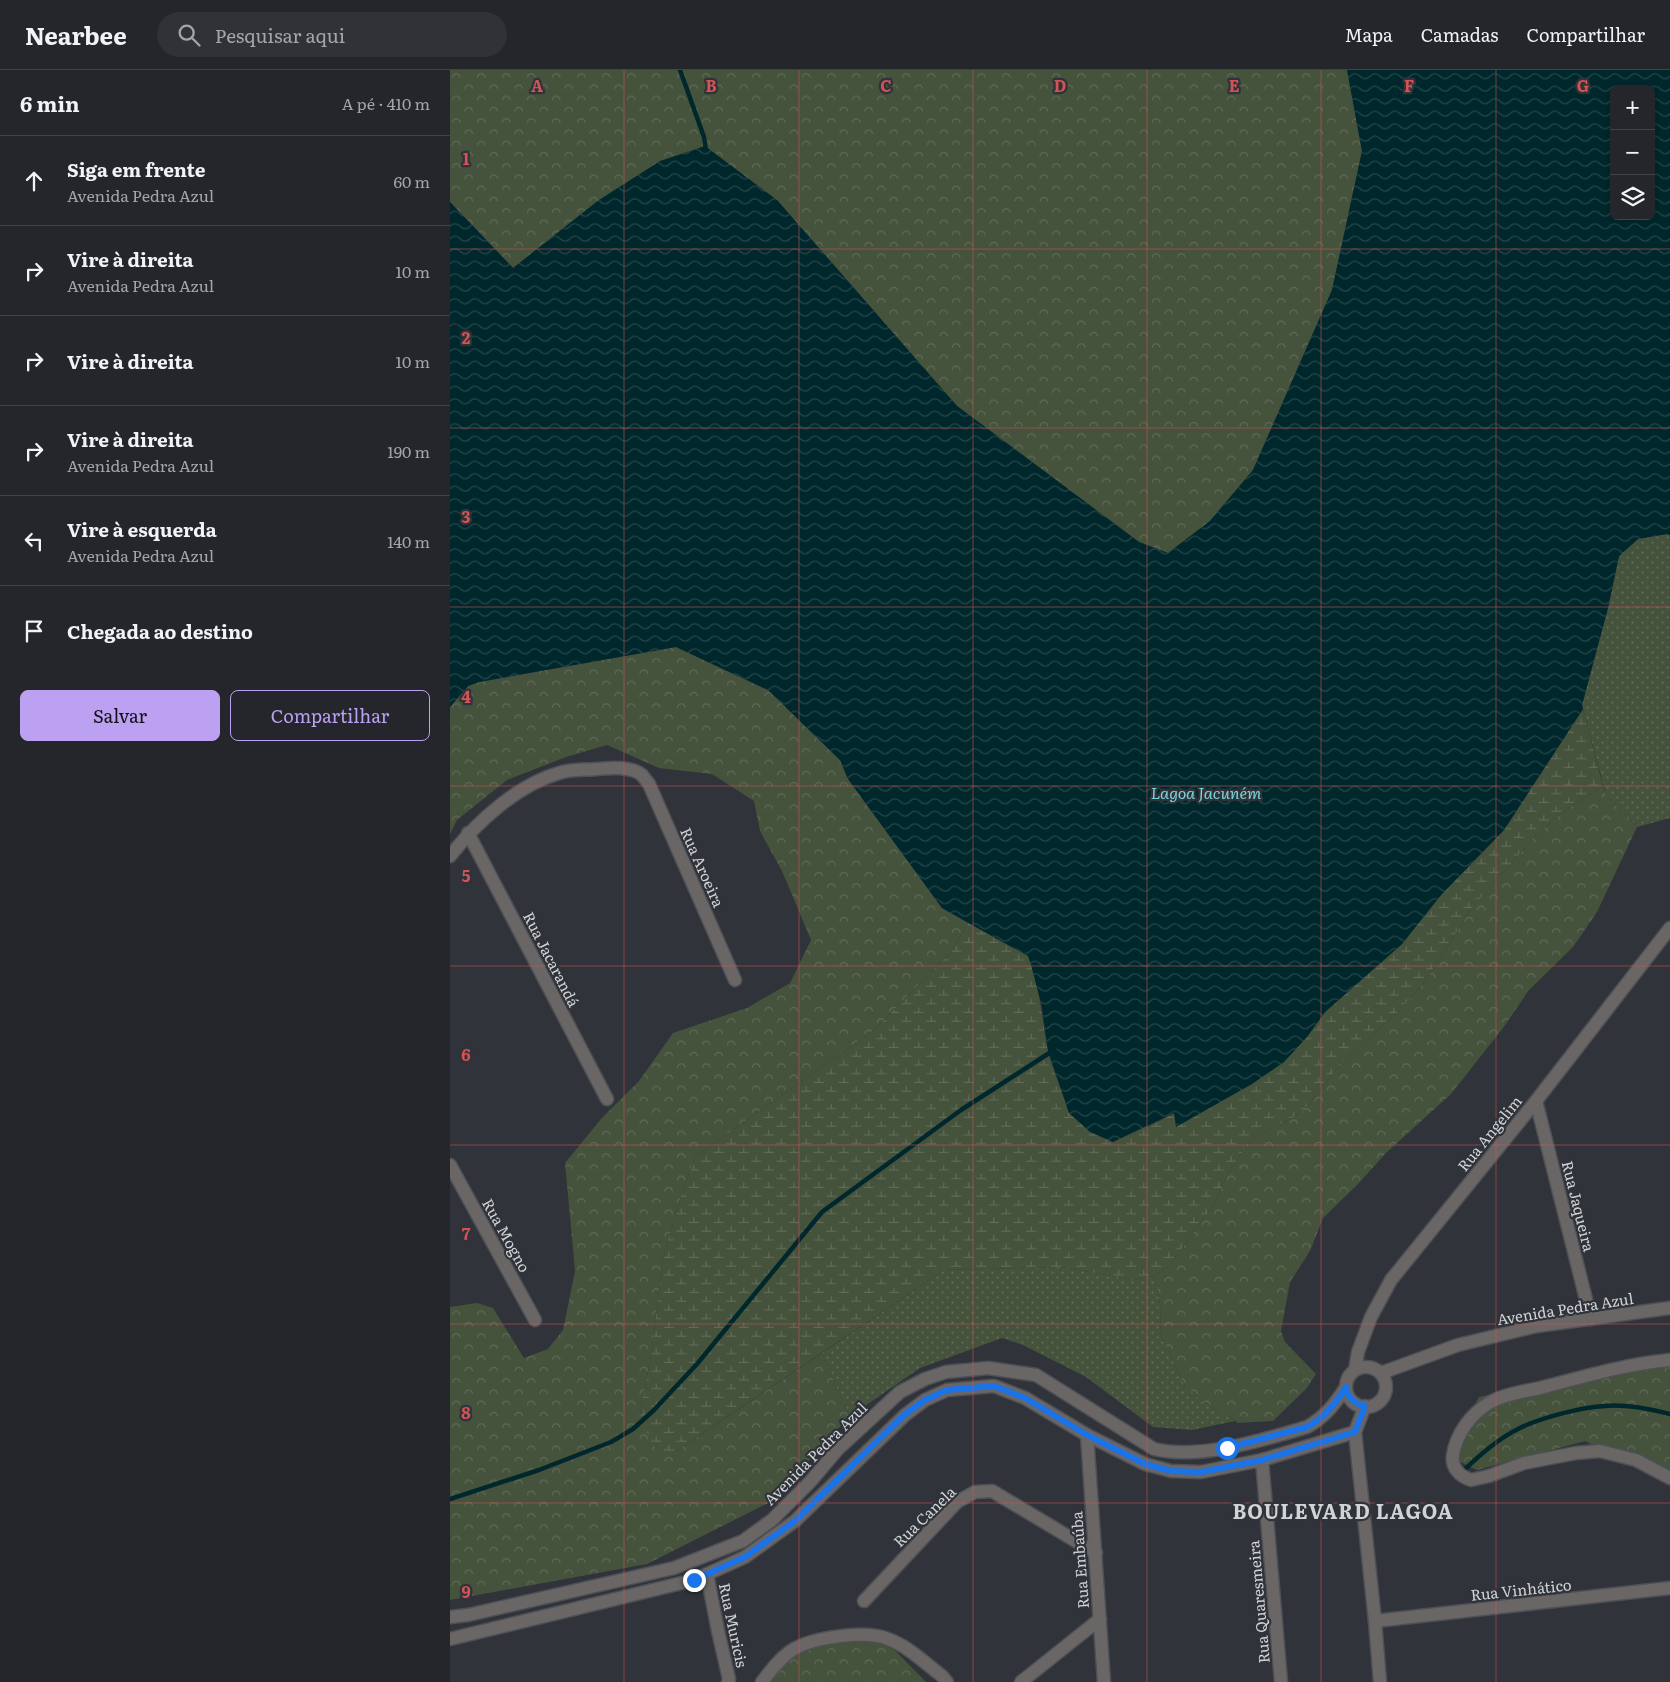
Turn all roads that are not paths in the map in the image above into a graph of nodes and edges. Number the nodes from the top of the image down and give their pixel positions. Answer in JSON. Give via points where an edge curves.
{"nodes":[{"id":1,"x":468,"y":833,"type":"junction"},
{"id":2,"x":450,"y":856,"type":"edge"},
{"id":3,"x":1670,"y":928,"type":"edge"},
{"id":4,"x":735,"y":980,"type":"dead end"},
{"id":5,"x":607,"y":1099,"type":"dead end"},
{"id":6,"x":1536,"y":1101,"type":"junction"},
{"id":7,"x":450,"y":1165,"type":"edge"},
{"id":8,"x":1670,"y":1308,"type":"edge"},
{"id":9,"x":1591,"y":1319,"type":"junction"},
{"id":10,"x":535,"y":1320,"type":"dead end"},
{"id":11,"x":1670,"y":1360,"type":"edge"},
{"id":12,"x":1355,"y":1370,"type":"junction"},
{"id":13,"x":1381,"y":1373,"type":"junction"},
{"id":14,"x":1346,"y":1387,"type":"junction"},
{"id":15,"x":1365,"y":1406,"type":"junction"},
{"id":16,"x":1355,"y":1432,"type":"junction"},
{"id":17,"x":1087,"y":1435,"type":"junction"},
{"id":18,"x":1262,"y":1460,"type":"junction"},
{"id":19,"x":1670,"y":1478,"type":"edge"},
{"id":20,"x":1096,"y":1553,"type":"junction"},
{"id":21,"x":707,"y":1574,"type":"junction"},
{"id":22,"x":1670,"y":1588,"type":"edge"},
{"id":23,"x":864,"y":1600,"type":"dead end"},
{"id":24,"x":450,"y":1617,"type":"edge"},
{"id":25,"x":1100,"y":1619,"type":"junction"},
{"id":26,"x":1375,"y":1621,"type":"junction"},
{"id":27,"x":450,"y":1639,"type":"edge"},
{"id":28,"x":725,"y":1681,"type":"edge"},
{"id":29,"x":762,"y":1682,"type":"edge"},
{"id":30,"x":947,"y":1682,"type":"edge"},
{"id":31,"x":1022,"y":1682,"type":"edge"},
{"id":32,"x":1104,"y":1682,"type":"edge"},
{"id":33,"x":1281,"y":1682,"type":"edge"},
{"id":34,"x":1380,"y":1682,"type":"edge"}],
"edges":[{"from":1,"to":2,"type":"street"},
{"from":1,"to":4,"type":"street","name":"Rua Aroeira","via":[[517,793],[540,779],[561,772],[612,768],[641,774],[649,784]]},
{"from":1,"to":5,"type":"street","name":"Rua Jacarandá"},
{"from":3,"to":6,"type":"street","name":"Rua Angelim"},
{"from":6,"to":9,"type":"street","name":"Rua Jaqueira"},
{"from":6,"to":12,"type":"street","name":"Rua Angelim","via":[[1391,1280],[1371,1317]]},
{"from":7,"to":10,"type":"street","name":"Rua Mogno"},
{"from":8,"to":9,"type":"street","name":"Avenida Pedra Azul"},
{"from":9,"to":13,"type":"street","name":"Avenida Pedra Azul","via":[[1537,1326],[1481,1339]]},
{"from":11,"to":19,"type":"street","via":[[1642,1362],[1490,1402],[1472,1416],[1459,1436],[1452,1460],[1457,1472],[1471,1480],[1524,1463],[1576,1452],[1600,1451],[1636,1460]]},
{"from":12,"to":13,"type":"street","name":"Avenida Pedra Azul","via":[[1368,1367]]},
{"from":12,"to":14,"type":"street","name":"Avenida Pedra Azul"},
{"from":13,"to":15,"type":"street","via":[[1385,1381],[1384,1394],[1378,1403]]},
{"from":14,"to":15,"type":"street","via":[[1350,1399]]},
{"from":14,"to":24,"type":"street","name":"Avenida Pedra Azul","via":[[1331,1409],[1307,1427],[1227,1448],[1181,1453],[1154,1449],[1036,1375],[988,1368],[946,1372],[900,1392],[838,1449],[772,1520],[743,1541],[674,1568]]},
{"from":15,"to":16,"type":"street"},
{"from":16,"to":18,"type":"street"},
{"from":16,"to":26,"type":"street"},
{"from":17,"to":18,"type":"street","via":[[1145,1464],[1171,1471],[1201,1472]]},
{"from":17,"to":20,"type":"street","name":"Rua Embaúba"},
{"from":17,"to":21,"type":"street","via":[[1025,1398],[994,1386],[947,1390],[904,1415],[795,1521],[745,1557]]},
{"from":18,"to":33,"type":"street","name":"Rua Quaresmeira"},
{"from":20,"to":23,"type":"street","name":"Rua Canela","via":[[992,1491],[975,1492],[957,1502]]},
{"from":20,"to":25,"type":"street","name":"Rua Embaúba"},
{"from":21,"to":27,"type":"street","via":[[694,1580]]},
{"from":21,"to":28,"type":"street","name":"Rua Muricis"},
{"from":22,"to":26,"type":"street","name":"Rua Vinhático"},
{"from":25,"to":31,"type":"street"},
{"from":25,"to":32,"type":"street","name":"Rua Embaúba"},
{"from":26,"to":34,"type":"street"},
{"from":29,"to":30,"type":"street","via":[[771,1668],[795,1649],[821,1639],[857,1635],[887,1638]]}]}
